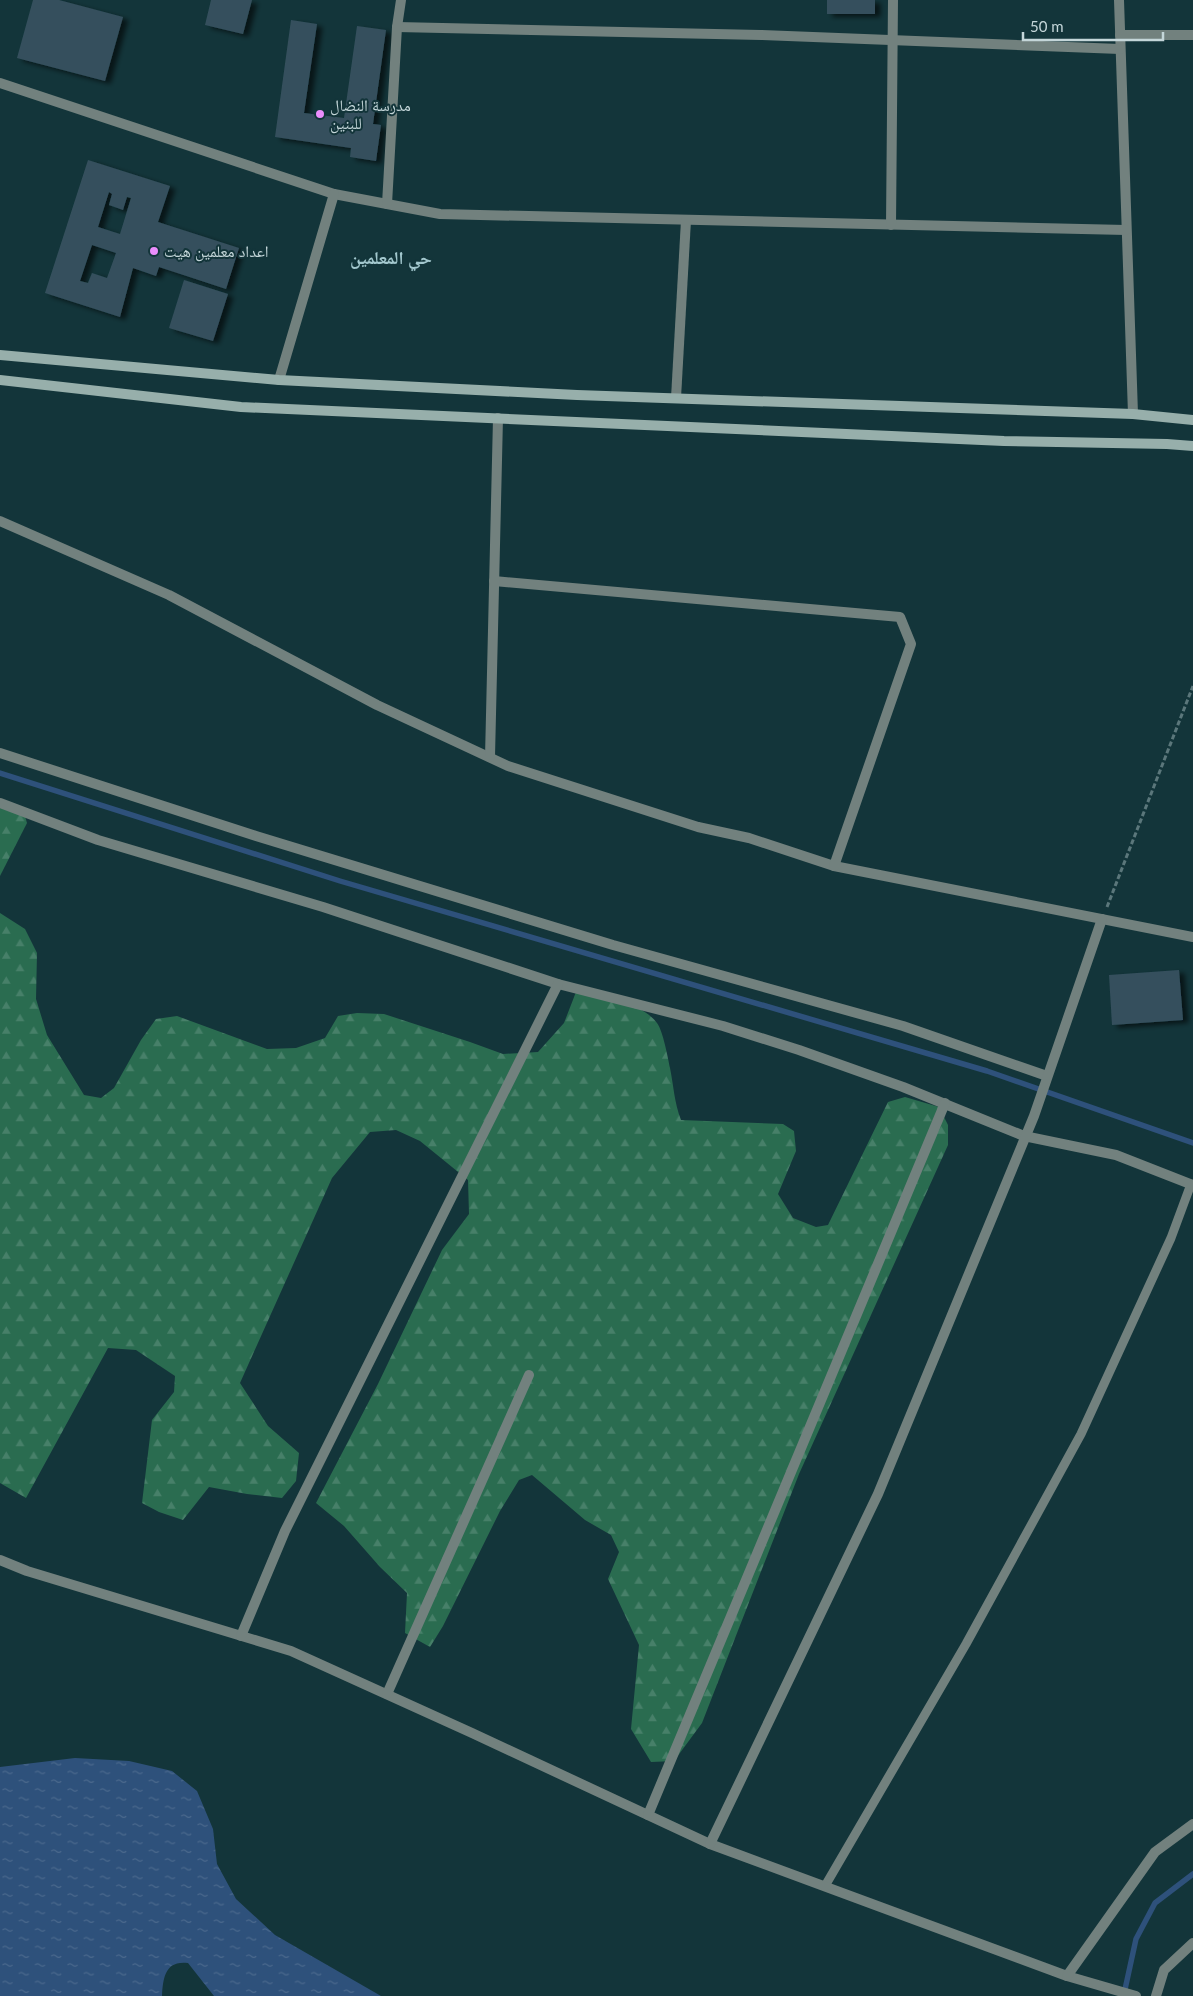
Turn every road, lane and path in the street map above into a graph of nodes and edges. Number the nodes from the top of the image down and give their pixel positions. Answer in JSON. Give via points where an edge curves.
{"nodes":[{"id":1,"x":401,"y":0,"type":"edge"},
{"id":2,"x":893,"y":0,"type":"edge"},
{"id":3,"x":1119,"y":0,"type":"edge"},
{"id":4,"x":398,"y":27,"type":"junction"},
{"id":5,"x":1120,"y":35,"type":"junction"},
{"id":6,"x":1193,"y":35,"type":"edge"},
{"id":7,"x":892,"y":40,"type":"junction"},
{"id":8,"x":1120,"y":48,"type":"junction"},
{"id":9,"x":0,"y":83,"type":"edge"},
{"id":10,"x":334,"y":194,"type":"junction"},
{"id":11,"x":387,"y":204,"type":"junction"},
{"id":12,"x":686,"y":220,"type":"junction"},
{"id":13,"x":891,"y":225,"type":"junction"},
{"id":14,"x":1126,"y":230,"type":"junction"},
{"id":15,"x":0,"y":355,"type":"edge"},
{"id":16,"x":0,"y":380,"type":"edge"},
{"id":17,"x":279,"y":380,"type":"junction"},
{"id":18,"x":676,"y":398,"type":"junction"},
{"id":19,"x":1133,"y":414,"type":"junction"},
{"id":20,"x":498,"y":418,"type":"junction"},
{"id":21,"x":1193,"y":420,"type":"edge"},
{"id":22,"x":1193,"y":446,"type":"edge"},
{"id":23,"x":0,"y":521,"type":"edge"},
{"id":24,"x":494,"y":581,"type":"junction"},
{"id":25,"x":1193,"y":686,"type":"edge"},
{"id":26,"x":0,"y":753,"type":"edge"},
{"id":27,"x":490,"y":757,"type":"junction"},
{"id":28,"x":0,"y":803,"type":"edge"},
{"id":29,"x":834,"y":866,"type":"junction"},
{"id":30,"x":1102,"y":919,"type":"junction"},
{"id":31,"x":1193,"y":937,"type":"edge"},
{"id":32,"x":558,"y":984,"type":"junction"},
{"id":33,"x":1046,"y":1080,"type":"junction"},
{"id":34,"x":945,"y":1103,"type":"junction"},
{"id":35,"x":1024,"y":1136,"type":"junction"},
{"id":36,"x":1192,"y":1184,"type":"edge"},
{"id":37,"x":529,"y":1375,"type":"dead end"},
{"id":38,"x":0,"y":1560,"type":"edge"},
{"id":39,"x":241,"y":1636,"type":"junction"},
{"id":40,"x":388,"y":1694,"type":"junction"},
{"id":41,"x":648,"y":1815,"type":"junction"},
{"id":42,"x":1193,"y":1824,"type":"edge"},
{"id":43,"x":710,"y":1844,"type":"junction"},
{"id":44,"x":825,"y":1886,"type":"junction"},
{"id":45,"x":1193,"y":1943,"type":"edge"},
{"id":46,"x":1067,"y":1976,"type":"junction"},
{"id":47,"x":1135,"y":1996,"type":"edge"},
{"id":48,"x":1156,"y":1996,"type":"edge"}],
"edges":[{"from":1,"to":4,"type":"street"},
{"from":2,"to":7,"type":"street"},
{"from":3,"to":5,"type":"street"},
{"from":4,"to":7,"type":"street"},
{"from":4,"to":11,"type":"street"},
{"from":5,"to":6,"type":"street"},
{"from":5,"to":8,"type":"street"},
{"from":7,"to":8,"type":"street"},
{"from":7,"to":13,"type":"street"},
{"from":8,"to":14,"type":"street"},
{"from":9,"to":10,"type":"street"},
{"from":10,"to":11,"type":"street"},
{"from":10,"to":17,"type":"street"},
{"from":11,"to":12,"type":"street","via":[[440,214]]},
{"from":12,"to":13,"type":"street"},
{"from":12,"to":18,"type":"street"},
{"from":13,"to":14,"type":"street"},
{"from":14,"to":19,"type":"street"},
{"from":15,"to":17,"type":"main road"},
{"from":16,"to":20,"type":"main road","via":[[241,407]]},
{"from":17,"to":18,"type":"main road"},
{"from":18,"to":19,"type":"main road"},
{"from":19,"to":21,"type":"main road"},
{"from":20,"to":22,"type":"main road","via":[[1004,442]]},
{"from":20,"to":24,"type":"street"},
{"from":23,"to":27,"type":"street","via":[[169,596],[377,705]]},
{"from":24,"to":27,"type":"street"},
{"from":24,"to":29,"type":"street","via":[[900,617],[911,644]]},
{"from":25,"to":30,"type":"path"},
{"from":26,"to":33,"type":"street","via":[[256,836],[595,939],[903,1026]]},
{"from":27,"to":29,"type":"street","via":[[508,766],[698,827],[749,838]]},
{"from":28,"to":32,"type":"street","via":[[98,840],[323,907]]},
{"from":29,"to":30,"type":"street"},
{"from":30,"to":31,"type":"street"},
{"from":30,"to":33,"type":"street"},
{"from":32,"to":34,"type":"street","via":[[723,1026]]},
{"from":32,"to":39,"type":"street","via":[[285,1531]]},
{"from":33,"to":35,"type":"street"},
{"from":34,"to":35,"type":"street"},
{"from":34,"to":41,"type":"street"},
{"from":35,"to":36,"type":"street","via":[[1116,1155]]},
{"from":35,"to":43,"type":"street","via":[[878,1494]]},
{"from":36,"to":44,"type":"lane","via":[[1171,1238],[1082,1434],[966,1644]]},
{"from":37,"to":40,"type":"street"},
{"from":38,"to":39,"type":"street"},
{"from":39,"to":40,"type":"street","via":[[291,1651]]},
{"from":40,"to":41,"type":"street"},
{"from":41,"to":43,"type":"street"},
{"from":42,"to":46,"type":"street","via":[[1155,1852]]},
{"from":43,"to":44,"type":"street"},
{"from":44,"to":46,"type":"street"},
{"from":45,"to":48,"type":"street","via":[[1164,1970]]},
{"from":46,"to":47,"type":"street"}]}
